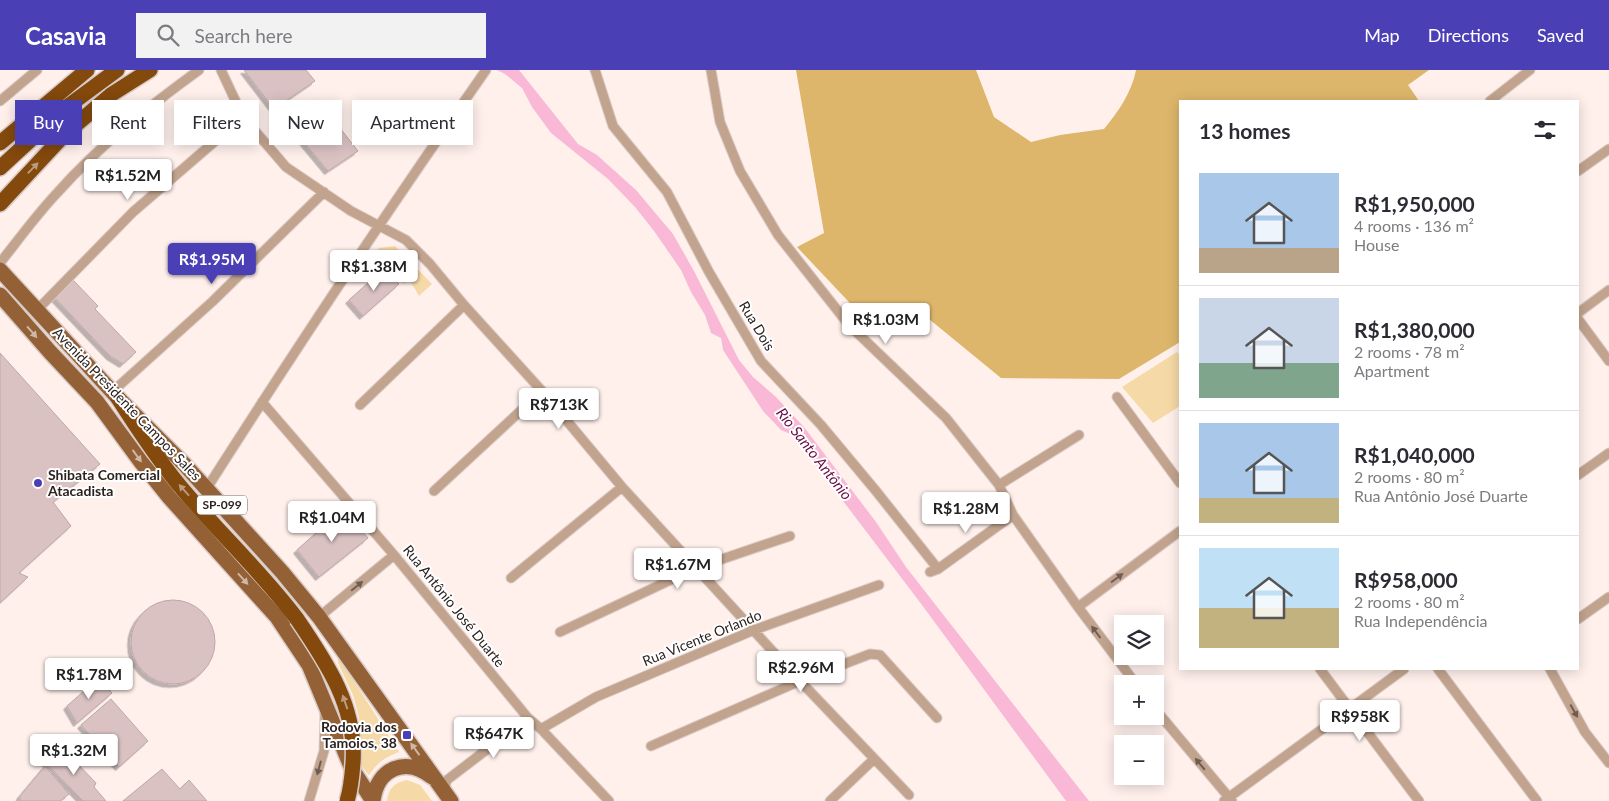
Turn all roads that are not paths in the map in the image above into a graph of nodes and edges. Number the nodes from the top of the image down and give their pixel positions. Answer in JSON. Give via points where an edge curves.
{"nodes":[{"id":1,"x":36,"y":70,"type":"edge"},
{"id":2,"x":87,"y":70,"type":"edge"},
{"id":3,"x":117,"y":70,"type":"edge"},
{"id":4,"x":150,"y":70,"type":"edge"},
{"id":5,"x":199,"y":70,"type":"edge"},
{"id":6,"x":221,"y":70,"type":"edge"},
{"id":7,"x":486,"y":70,"type":"edge"},
{"id":8,"x":595,"y":70,"type":"edge"},
{"id":9,"x":711,"y":70,"type":"edge"},
{"id":10,"x":1530,"y":70,"type":"edge"},
{"id":11,"x":235,"y":100,"type":"edge"},
{"id":12,"x":1491,"y":100,"type":"edge"},
{"id":13,"x":0,"y":101,"type":"edge"},
{"id":14,"x":259,"y":136,"type":"edge"},
{"id":15,"x":0,"y":143,"type":"edge"},
{"id":16,"x":211,"y":145,"type":"edge"},
{"id":17,"x":1609,"y":149,"type":"edge"},
{"id":18,"x":0,"y":168,"type":"edge"},
{"id":19,"x":1579,"y":170,"type":"edge"},
{"id":20,"x":324,"y":192,"type":"junction"},
{"id":21,"x":0,"y":204,"type":"edge"},
{"id":22,"x":380,"y":226,"type":"junction"},
{"id":23,"x":0,"y":263,"type":"edge"},
{"id":24,"x":0,"y":270,"type":"edge"},
{"id":25,"x":1609,"y":290,"type":"edge"},
{"id":26,"x":0,"y":296,"type":"edge"},
{"id":27,"x":464,"y":305,"type":"junction"},
{"id":28,"x":37,"y":310,"type":"junction"},
{"id":29,"x":1579,"y":312,"type":"edge"},
{"id":30,"x":1580,"y":329,"type":"edge"},
{"id":31,"x":1609,"y":361,"type":"edge"},
{"id":32,"x":542,"y":391,"type":"junction"},
{"id":33,"x":115,"y":395,"type":"junction"},
{"id":34,"x":1117,"y":397,"type":"dead end"},
{"id":35,"x":262,"y":402,"type":"junction"},
{"id":36,"x":360,"y":405,"type":"dead end"},
{"id":37,"x":1079,"y":435,"type":"dead end"},
{"id":38,"x":1609,"y":452,"type":"edge"},
{"id":39,"x":1579,"y":474,"type":"edge"},
{"id":40,"x":1179,"y":482,"type":"edge"},
{"id":41,"x":999,"y":485,"type":"junction"},
{"id":42,"x":622,"y":487,"type":"junction"},
{"id":43,"x":207,"y":488,"type":"junction"},
{"id":44,"x":434,"y":491,"type":"dead end"},
{"id":45,"x":1012,"y":514,"type":"junction"},
{"id":46,"x":1179,"y":532,"type":"edge"},
{"id":47,"x":790,"y":536,"type":"dead end"},
{"id":48,"x":394,"y":555,"type":"junction"},
{"id":49,"x":696,"y":568,"type":"junction"},
{"id":50,"x":511,"y":578,"type":"dead end"},
{"id":51,"x":879,"y":585,"type":"dead end"},
{"id":52,"x":1609,"y":597,"type":"edge"},
{"id":53,"x":1078,"y":608,"type":"junction"},
{"id":54,"x":319,"y":617,"type":"junction"},
{"id":55,"x":1579,"y":618,"type":"edge"},
{"id":56,"x":754,"y":630,"type":"junction"},
{"id":57,"x":560,"y":632,"type":"dead end"},
{"id":58,"x":1321,"y":670,"type":"edge"},
{"id":59,"x":1403,"y":670,"type":"edge"},
{"id":60,"x":1439,"y":670,"type":"edge"},
{"id":61,"x":1551,"y":670,"type":"edge"},
{"id":62,"x":1129,"y":675,"type":"edge"},
{"id":63,"x":800,"y":681,"type":"junction"},
{"id":64,"x":324,"y":702,"type":"junction"},
{"id":65,"x":1350,"y":709,"type":"junction"},
{"id":66,"x":528,"y":718,"type":"junction"},
{"id":67,"x":936,"y":718,"type":"dead end"},
{"id":68,"x":1164,"y":720,"type":"edge"},
{"id":69,"x":541,"y":729,"type":"junction"},
{"id":70,"x":651,"y":746,"type":"dead end"},
{"id":71,"x":874,"y":759,"type":"junction"},
{"id":72,"x":1609,"y":763,"type":"edge"},
{"id":73,"x":909,"y":795,"type":"dead end"},
{"id":74,"x":449,"y":798,"type":"edge"},
{"id":75,"x":1228,"y":800,"type":"edge"},
{"id":76,"x":309,"y":801,"type":"edge"},
{"id":77,"x":347,"y":801,"type":"edge"},
{"id":78,"x":373,"y":801,"type":"edge"},
{"id":79,"x":609,"y":801,"type":"edge"},
{"id":80,"x":830,"y":801,"type":"edge"},
{"id":81,"x":1419,"y":801,"type":"edge"},
{"id":82,"x":1537,"y":801,"type":"edge"}],
"edges":[{"from":1,"to":13,"type":"street"},
{"from":2,"to":15,"type":"highway"},
{"from":3,"to":18,"type":"highway","via":[[64,110]]},
{"from":21,"to":4,"type":"highway","one_way":true,"via":[[66,133],[112,94]]},
{"from":5,"to":23,"type":"street","via":[[151,105],[92,157],[57,193]]},
{"from":6,"to":11,"type":"street"},
{"from":7,"to":22,"type":"street"},
{"from":8,"to":45,"type":"street","name":"Rua Dois","via":[[613,126],[666,192],[761,361],[876,491],[934,570]]},
{"from":9,"to":41,"type":"street","via":[[720,122],[740,171],[778,235],[849,325],[946,418]]},
{"from":10,"to":12,"type":"street"},
{"from":14,"to":20,"type":"street","via":[[286,167]]},
{"from":16,"to":28,"type":"street","via":[[133,212]]},
{"from":17,"to":19,"type":"street"},
{"from":20,"to":22,"type":"street"},
{"from":20,"to":33,"type":"street"},
{"from":22,"to":27,"type":"street","via":[[417,250]]},
{"from":22,"to":35,"type":"street"},
{"from":24,"to":28,"type":"main road","name":"Avenida Presidente Campos Sales","number":"SP-099"},
{"from":25,"to":29,"type":"street"},
{"from":26,"to":64,"type":"main road","name":"Avenida Presidente Campos Sales","number":"SP-099","one_way":true,"via":[[97,402],[162,489],[277,617],[309,665]]},
{"from":27,"to":32,"type":"street"},
{"from":27,"to":36,"type":"street"},
{"from":28,"to":33,"type":"main road","name":"Avenida Presidente Campos Sales","number":"SP-099"},
{"from":30,"to":31,"type":"street"},
{"from":32,"to":42,"type":"street"},
{"from":32,"to":44,"type":"street"},
{"from":33,"to":43,"type":"main road","name":"Avenida Presidente Campos Sales","number":"SP-099"},
{"from":77,"to":33,"type":"highway","one_way":true,"bridge":true,"via":[[354,757],[350,721],[339,686],[277,591],[180,485]]},
{"from":34,"to":40,"type":"street"},
{"from":35,"to":43,"type":"street"},
{"from":35,"to":48,"type":"street","name":"Rua Antônio José Duarte"},
{"from":37,"to":41,"type":"street"},
{"from":38,"to":39,"type":"street"},
{"from":41,"to":45,"type":"street"},
{"from":42,"to":49,"type":"street"},
{"from":42,"to":50,"type":"street"},
{"from":43,"to":54,"type":"main road","name":"Avenida Presidente Campos Sales","number":"SP-099"},
{"from":45,"to":53,"type":"street"},
{"from":53,"to":46,"type":"street","one_way":true},
{"from":47,"to":49,"type":"street"},
{"from":54,"to":48,"type":"street","one_way":true},
{"from":48,"to":66,"type":"street","name":"Rua Antônio José Duarte"},
{"from":49,"to":56,"type":"street"},
{"from":49,"to":57,"type":"street"},
{"from":51,"to":56,"type":"street","name":"Rua Vicente Orlando"},
{"from":52,"to":55,"type":"street"},
{"from":62,"to":53,"type":"street","one_way":true},
{"from":74,"to":54,"type":"main road","name":"Avenida Presidente Campos Sales","number":"SP-099","one_way":true},
{"from":56,"to":63,"type":"street"},
{"from":56,"to":69,"type":"street","name":"Rua Vicente Orlando","via":[[596,697]]},
{"from":58,"to":65,"type":"street"},
{"from":59,"to":65,"type":"street"},
{"from":60,"to":82,"type":"street"},
{"from":61,"to":72,"type":"street","one_way":true,"via":[[1585,732]]},
{"from":63,"to":67,"type":"street","via":[[870,654],[880,654]]},
{"from":63,"to":70,"type":"street"},
{"from":63,"to":71,"type":"street"},
{"from":64,"to":76,"type":"street","one_way":true,"via":[[324,751]]},
{"from":64,"to":78,"type":"main road","name":"Avenida Presidente Campos Sales","number":"SP-099","via":[[352,769]]},
{"from":65,"to":75,"type":"street"},
{"from":65,"to":81,"type":"street"},
{"from":66,"to":69,"type":"street","name":"Rua Antônio José Duarte"},
{"from":66,"to":74,"type":"street","via":[[448,780]]},
{"from":75,"to":68,"type":"street","one_way":true},
{"from":69,"to":79,"type":"street","name":"Rua Antônio José Duarte"},
{"from":71,"to":73,"type":"street"},
{"from":71,"to":80,"type":"street"},
{"from":74,"to":78,"type":"main road","number":"SP-099","via":[[428,774],[413,767],[387,771],[377,784]]}]}
